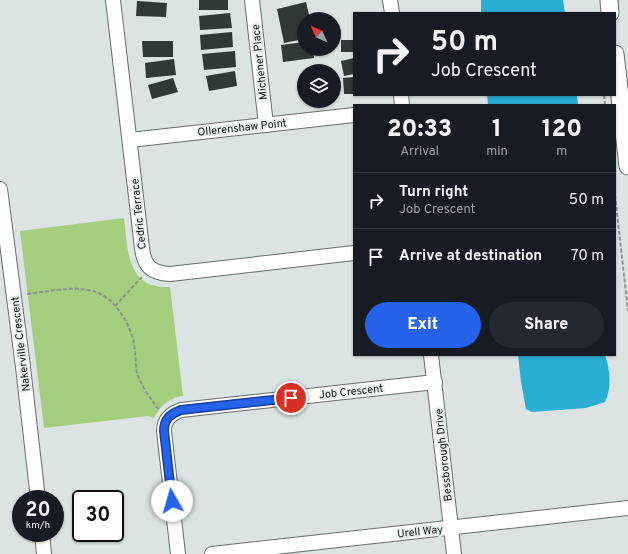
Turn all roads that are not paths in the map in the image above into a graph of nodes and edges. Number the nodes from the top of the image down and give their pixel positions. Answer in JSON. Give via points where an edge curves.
{"nodes":[{"id":1,"x":113,"y":0,"type":"edge"},
{"id":2,"x":252,"y":0,"type":"edge"},
{"id":3,"x":390,"y":0,"type":"edge"},
{"id":4,"x":609,"y":0,"type":"edge"},
{"id":5,"x":392,"y":12,"type":"edge"},
{"id":6,"x":610,"y":12,"type":"edge"},
{"id":7,"x":616,"y":63,"type":"edge"},
{"id":8,"x":353,"y":115,"type":"edge"},
{"id":9,"x":266,"y":125,"type":"junction"},
{"id":10,"x":130,"y":140,"type":"junction"},
{"id":11,"x":628,"y":166,"type":"edge"},
{"id":12,"x":0,"y":189,"type":"edge"},
{"id":13,"x":353,"y":253,"type":"edge"},
{"id":14,"x":431,"y":356,"type":"edge"},
{"id":15,"x":435,"y":382,"type":"junction"},
{"id":16,"x":37,"y":490,"type":"edge"},
{"id":17,"x":628,"y":508,"type":"edge"},
{"id":18,"x":451,"y":527,"type":"junction"},
{"id":19,"x":43,"y":542,"type":"edge"},
{"id":20,"x":316,"y":548,"type":"edge"},
{"id":21,"x":44,"y":554,"type":"edge"},
{"id":22,"x":178,"y":554,"type":"edge"},
{"id":23,"x":212,"y":554,"type":"edge"},
{"id":24,"x":454,"y":554,"type":"edge"}],
"edges":[{"from":1,"to":10,"type":"street","name":"Cedric Terrace"},
{"from":2,"to":9,"type":"street","name":"Michener Place"},
{"from":3,"to":5,"type":"street"},
{"from":4,"to":6,"type":"main road"},
{"from":7,"to":11,"type":"main road"},
{"from":8,"to":9,"type":"street","name":"Ollerenshaw Point"},
{"from":9,"to":10,"type":"street","name":"Ollerenshaw Point"},
{"from":10,"to":13,"type":"street","name":"Cedric Terrace","via":[[143,257],[144,262],[153,270],[170,274]]},
{"from":12,"to":16,"type":"street","name":"Nakerville Crescent"},
{"from":14,"to":15,"type":"street","name":"Bessborough Drive"},
{"from":15,"to":18,"type":"street","name":"Bessborough Drive"},
{"from":15,"to":22,"type":"street","name":"Job Crescent","via":[[181,410],[173,413],[164,424],[164,431]]},
{"from":17,"to":18,"type":"street","name":"Urell Way"},
{"from":18,"to":20,"type":"street","name":"Urell Way"},
{"from":18,"to":24,"type":"street","name":"Bessborough Drive"},
{"from":19,"to":21,"type":"street"},
{"from":20,"to":23,"type":"street","name":"Urell Way"}]}
